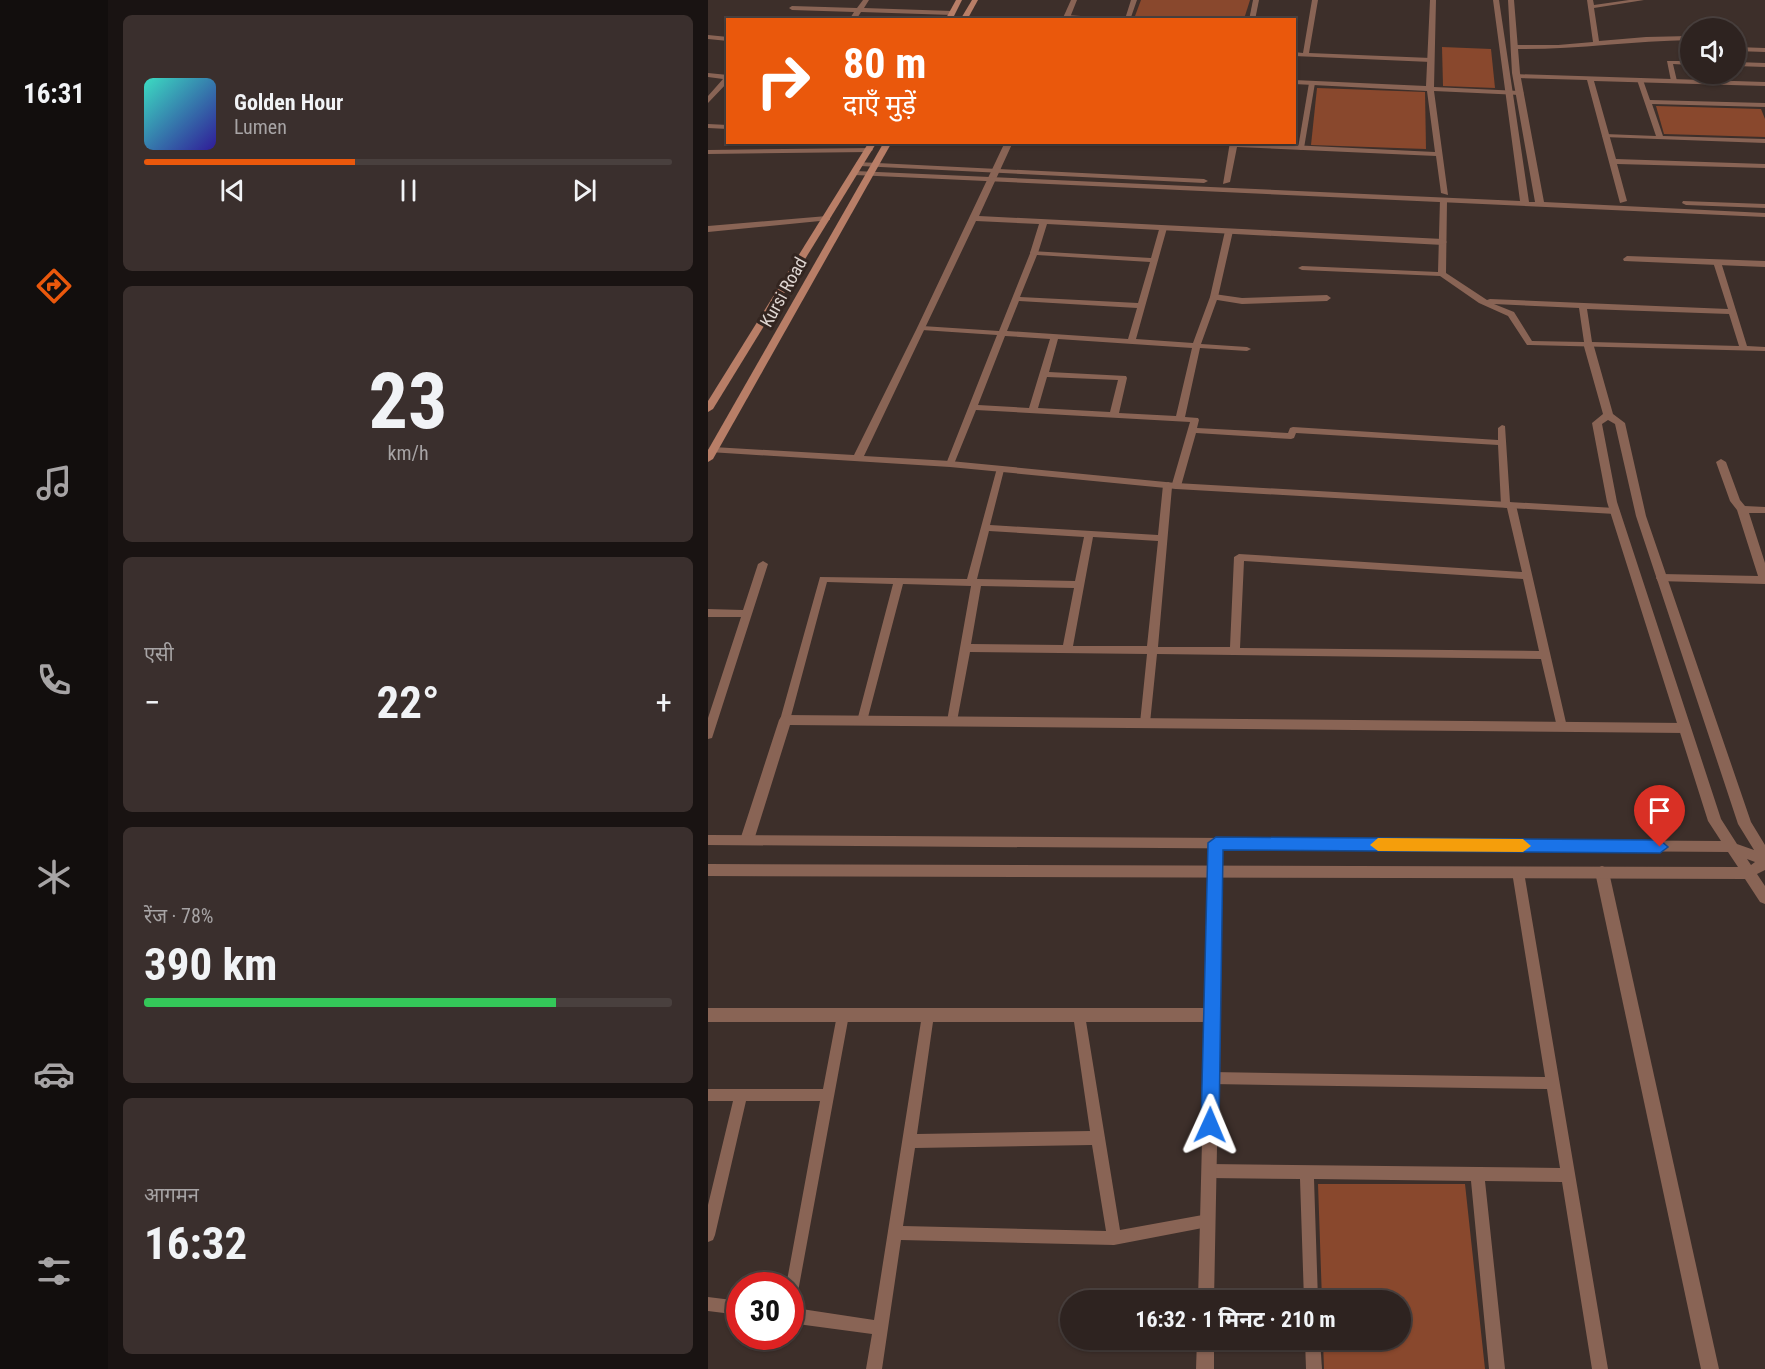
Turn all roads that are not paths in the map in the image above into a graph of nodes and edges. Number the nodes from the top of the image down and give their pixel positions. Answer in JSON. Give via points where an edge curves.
{"nodes":[{"id":1,"x":797,"y":0,"type":"edge"},
{"id":2,"x":866,"y":0,"type":"edge"},
{"id":3,"x":959,"y":0,"type":"edge"},
{"id":4,"x":975,"y":0,"type":"edge"},
{"id":5,"x":1074,"y":0,"type":"edge"},
{"id":6,"x":1134,"y":0,"type":"edge"},
{"id":7,"x":1256,"y":0,"type":"edge"},
{"id":8,"x":1315,"y":0,"type":"edge"},
{"id":9,"x":1433,"y":0,"type":"edge"},
{"id":10,"x":1496,"y":0,"type":"edge"},
{"id":11,"x":1510,"y":0,"type":"edge"},
{"id":12,"x":1641,"y":0,"type":"edge"},
{"id":13,"x":1590,"y":3,"type":"edge"},
{"id":14,"x":860,"y":9,"type":"junction"},
{"id":15,"x":950,"y":16,"type":"edge"},
{"id":16,"x":853,"y":18,"type":"edge"},
{"id":17,"x":964,"y":18,"type":"edge"},
{"id":18,"x":1066,"y":18,"type":"edge"},
{"id":19,"x":1126,"y":18,"type":"edge"},
{"id":20,"x":1252,"y":18,"type":"edge"},
{"id":21,"x":708,"y":37,"type":"edge"},
{"id":22,"x":1680,"y":38,"type":"edge"},
{"id":23,"x":726,"y":39,"type":"edge"},
{"id":24,"x":1596,"y":43,"type":"junction"},
{"id":25,"x":1514,"y":47,"type":"junction"},
{"id":26,"x":1746,"y":49,"type":"edge"},
{"id":27,"x":1765,"y":50,"type":"edge"},
{"id":28,"x":1296,"y":54,"type":"edge"},
{"id":29,"x":1306,"y":54,"type":"junction"},
{"id":30,"x":1431,"y":60,"type":"junction"},
{"id":31,"x":1680,"y":63,"type":"edge"},
{"id":32,"x":1746,"y":64,"type":"edge"},
{"id":33,"x":1765,"y":65,"type":"edge"},
{"id":34,"x":708,"y":75,"type":"edge"},
{"id":35,"x":1516,"y":76,"type":"junction"},
{"id":36,"x":726,"y":77,"type":"edge"},
{"id":37,"x":1590,"y":78,"type":"junction"},
{"id":38,"x":726,"y":79,"type":"edge"},
{"id":39,"x":1640,"y":80,"type":"junction"},
{"id":40,"x":1674,"y":81,"type":"junction"},
{"id":41,"x":1296,"y":82,"type":"edge"},
{"id":42,"x":1312,"y":83,"type":"junction"},
{"id":43,"x":1765,"y":84,"type":"edge"},
{"id":44,"x":1430,"y":89,"type":"junction"},
{"id":45,"x":1508,"y":93,"type":"junction"},
{"id":46,"x":1520,"y":93,"type":"junction"},
{"id":47,"x":708,"y":101,"type":"edge"},
{"id":48,"x":1648,"y":102,"type":"junction"},
{"id":49,"x":1765,"y":105,"type":"edge"},
{"id":50,"x":708,"y":126,"type":"edge"},
{"id":51,"x":726,"y":126,"type":"edge"},
{"id":52,"x":1605,"y":136,"type":"junction"},
{"id":53,"x":1660,"y":137,"type":"junction"},
{"id":54,"x":1765,"y":141,"type":"edge"},
{"id":55,"x":887,"y":144,"type":"edge"},
{"id":56,"x":1008,"y":144,"type":"edge"},
{"id":57,"x":1234,"y":144,"type":"edge"},
{"id":58,"x":871,"y":146,"type":"edge"},
{"id":59,"x":1301,"y":148,"type":"junction"},
{"id":60,"x":708,"y":152,"type":"edge"},
{"id":61,"x":1439,"y":154,"type":"junction"},
{"id":62,"x":1612,"y":161,"type":"junction"},
{"id":63,"x":861,"y":164,"type":"junction"},
{"id":64,"x":875,"y":165,"type":"junction"},
{"id":65,"x":1765,"y":166,"type":"edge"},
{"id":66,"x":855,"y":173,"type":"junction"},
{"id":67,"x":870,"y":174,"type":"junction"},
{"id":68,"x":994,"y":175,"type":"junction"},
{"id":69,"x":1226,"y":182,"type":"junction"},
{"id":70,"x":1444,"y":197,"type":"junction"},
{"id":71,"x":1524,"y":201,"type":"junction"},
{"id":72,"x":1540,"y":201,"type":"junction"},
{"id":73,"x":1623,"y":201,"type":"junction"},
{"id":74,"x":1765,"y":206,"type":"edge"},
{"id":75,"x":1765,"y":215,"type":"edge"},
{"id":76,"x":827,"y":218,"type":"junction"},
{"id":77,"x":974,"y":218,"type":"junction"},
{"id":78,"x":1044,"y":222,"type":"junction"},
{"id":79,"x":1163,"y":228,"type":"junction"},
{"id":80,"x":708,"y":229,"type":"edge"},
{"id":81,"x":1229,"y":231,"type":"junction"},
{"id":82,"x":1443,"y":242,"type":"junction"},
{"id":83,"x":1034,"y":253,"type":"junction"},
{"id":84,"x":1627,"y":259,"type":"dead end"},
{"id":85,"x":1154,"y":260,"type":"junction"},
{"id":86,"x":1717,"y":262,"type":"junction"},
{"id":87,"x":1765,"y":264,"type":"edge"},
{"id":88,"x":1302,"y":268,"type":"dead end"},
{"id":89,"x":1442,"y":274,"type":"junction"},
{"id":90,"x":1214,"y":297,"type":"junction"},
{"id":91,"x":1327,"y":298,"type":"dead end"},
{"id":92,"x":1016,"y":299,"type":"junction"},
{"id":93,"x":1482,"y":301,"type":"junction"},
{"id":94,"x":1141,"y":306,"type":"junction"},
{"id":95,"x":1583,"y":306,"type":"junction"},
{"id":96,"x":1733,"y":312,"type":"junction"},
{"id":97,"x":922,"y":328,"type":"junction"},
{"id":98,"x":1000,"y":333,"type":"junction"},
{"id":99,"x":1056,"y":337,"type":"junction"},
{"id":100,"x":1131,"y":342,"type":"junction"},
{"id":101,"x":1588,"y":343,"type":"junction"},
{"id":102,"x":1196,"y":346,"type":"junction"},
{"id":103,"x":1744,"y":348,"type":"junction"},
{"id":104,"x":1247,"y":349,"type":"dead end"},
{"id":105,"x":1765,"y":349,"type":"edge"},
{"id":106,"x":1044,"y":374,"type":"junction"},
{"id":107,"x":973,"y":407,"type":"junction"},
{"id":108,"x":708,"y":409,"type":"edge"},
{"id":109,"x":1033,"y":410,"type":"junction"},
{"id":110,"x":1114,"y":415,"type":"junction"},
{"id":111,"x":1608,"y":415,"type":"junction"},
{"id":112,"x":1180,"y":419,"type":"junction"},
{"id":113,"x":1502,"y":428,"type":"dead end"},
{"id":114,"x":1192,"y":430,"type":"junction"},
{"id":115,"x":1503,"y":444,"type":"junction"},
{"id":116,"x":711,"y":455,"type":"edge"},
{"id":117,"x":857,"y":459,"type":"junction"},
{"id":118,"x":1721,"y":462,"type":"dead end"},
{"id":119,"x":950,"y":464,"type":"junction"},
{"id":120,"x":1000,"y":470,"type":"junction"},
{"id":121,"x":1172,"y":485,"type":"junction"},
{"id":122,"x":1508,"y":505,"type":"junction"},
{"id":123,"x":1742,"y":510,"type":"junction"},
{"id":124,"x":1765,"y":510,"type":"edge"},
{"id":125,"x":1615,"y":511,"type":"junction"},
{"id":126,"x":985,"y":528,"type":"junction"},
{"id":127,"x":1089,"y":533,"type":"junction"},
{"id":128,"x":1164,"y":538,"type":"junction"},
{"id":129,"x":764,"y":564,"type":"dead end"},
{"id":130,"x":1528,"y":576,"type":"junction"},
{"id":131,"x":1662,"y":578,"type":"junction"},
{"id":132,"x":1765,"y":580,"type":"edge"},
{"id":133,"x":899,"y":581,"type":"junction"},
{"id":134,"x":974,"y":582,"type":"junction"},
{"id":135,"x":1080,"y":585,"type":"junction"},
{"id":136,"x":708,"y":613,"type":"edge"},
{"id":137,"x":748,"y":614,"type":"junction"},
{"id":138,"x":965,"y":648,"type":"junction"},
{"id":139,"x":1067,"y":650,"type":"junction"},
{"id":140,"x":1152,"y":652,"type":"junction"},
{"id":141,"x":1235,"y":652,"type":"junction"},
{"id":142,"x":1546,"y":655,"type":"junction"},
{"id":143,"x":785,"y":720,"type":"junction"},
{"id":144,"x":862,"y":721,"type":"junction"},
{"id":145,"x":952,"y":721,"type":"junction"},
{"id":146,"x":1145,"y":723,"type":"junction"},
{"id":147,"x":1562,"y":727,"type":"junction"},
{"id":148,"x":1685,"y":728,"type":"junction"},
{"id":149,"x":708,"y":735,"type":"edge"},
{"id":150,"x":708,"y":840,"type":"edge"},
{"id":151,"x":747,"y":840,"type":"junction"},
{"id":152,"x":1216,"y":843,"type":"junction"},
{"id":153,"x":1731,"y":847,"type":"junction"},
{"id":154,"x":1765,"y":860,"type":"edge"},
{"id":155,"x":708,"y":870,"type":"edge"},
{"id":156,"x":1215,"y":872,"type":"junction"},
{"id":157,"x":1518,"y":872,"type":"junction"},
{"id":158,"x":1602,"y":872,"type":"junction"},
{"id":159,"x":1748,"y":873,"type":"junction"},
{"id":160,"x":1765,"y":898,"type":"edge"},
{"id":161,"x":708,"y":1015,"type":"edge"},
{"id":162,"x":843,"y":1015,"type":"junction"},
{"id":163,"x":928,"y":1015,"type":"junction"},
{"id":164,"x":1079,"y":1016,"type":"junction"},
{"id":165,"x":1212,"y":1016,"type":"junction"},
{"id":166,"x":1211,"y":1078,"type":"junction"},
{"id":167,"x":1553,"y":1083,"type":"junction"},
{"id":168,"x":708,"y":1095,"type":"edge"},
{"id":169,"x":741,"y":1095,"type":"junction"},
{"id":170,"x":829,"y":1095,"type":"junction"},
{"id":171,"x":1098,"y":1138,"type":"junction"},
{"id":172,"x":909,"y":1141,"type":"junction"},
{"id":173,"x":1209,"y":1172,"type":"junction"},
{"id":174,"x":1306,"y":1173,"type":"junction"},
{"id":175,"x":1477,"y":1174,"type":"junction"},
{"id":176,"x":1568,"y":1175,"type":"junction"},
{"id":177,"x":1208,"y":1221,"type":"junction"},
{"id":178,"x":895,"y":1233,"type":"junction"},
{"id":179,"x":708,"y":1235,"type":"edge"},
{"id":180,"x":1114,"y":1238,"type":"junction"},
{"id":181,"x":796,"y":1272,"type":"edge"},
{"id":182,"x":1206,"y":1290,"type":"edge"},
{"id":183,"x":1311,"y":1290,"type":"edge"},
{"id":184,"x":708,"y":1304,"type":"edge"},
{"id":185,"x":726,"y":1306,"type":"edge"},
{"id":186,"x":804,"y":1317,"type":"edge"},
{"id":187,"x":881,"y":1328,"type":"junction"},
{"id":188,"x":1206,"y":1350,"type":"edge"},
{"id":189,"x":1313,"y":1350,"type":"edge"},
{"id":190,"x":874,"y":1369,"type":"edge"},
{"id":191,"x":1205,"y":1369,"type":"edge"},
{"id":192,"x":1314,"y":1369,"type":"edge"},
{"id":193,"x":1497,"y":1369,"type":"edge"},
{"id":194,"x":1600,"y":1369,"type":"edge"},
{"id":195,"x":1710,"y":1369,"type":"edge"}],
"edges":[{"from":1,"to":14,"type":"street","via":[[790,11]]},
{"from":2,"to":14,"type":"street"},
{"from":3,"to":15,"type":"main road"},
{"from":4,"to":17,"type":"main road"},
{"from":5,"to":18,"type":"street"},
{"from":6,"to":19,"type":"lane"},
{"from":7,"to":20,"type":"lane"},
{"from":8,"to":29,"type":"lane"},
{"from":9,"to":30,"type":"street"},
{"from":10,"to":45,"type":"street"},
{"from":11,"to":25,"type":"street"},
{"from":12,"to":13,"type":"lane"},
{"from":13,"to":24,"type":"lane"},
{"from":14,"to":15,"type":"street"},
{"from":14,"to":16,"type":"street"},
{"from":21,"to":23,"type":"street"},
{"from":22,"to":24,"type":"lane"},
{"from":24,"to":25,"type":"lane"},
{"from":25,"to":35,"type":"street"},
{"from":26,"to":27,"type":"lane"},
{"from":28,"to":29,"type":"lane"},
{"from":29,"to":30,"type":"lane"},
{"from":30,"to":44,"type":"street"},
{"from":31,"to":40,"type":"lane","via":[[1669,62]]},
{"from":32,"to":33,"type":"lane"},
{"from":34,"to":36,"type":"street"},
{"from":35,"to":37,"type":"street"},
{"from":35,"to":46,"type":"street"},
{"from":37,"to":39,"type":"street"},
{"from":37,"to":52,"type":"street"},
{"from":38,"to":47,"type":"street"},
{"from":39,"to":40,"type":"street"},
{"from":39,"to":48,"type":"lane"},
{"from":40,"to":43,"type":"street"},
{"from":41,"to":42,"type":"street"},
{"from":42,"to":44,"type":"street"},
{"from":42,"to":59,"type":"lane"},
{"from":44,"to":45,"type":"street"},
{"from":44,"to":61,"type":"street"},
{"from":45,"to":46,"type":"street"},
{"from":45,"to":71,"type":"street"},
{"from":46,"to":72,"type":"street"},
{"from":48,"to":49,"type":"lane"},
{"from":48,"to":53,"type":"lane"},
{"from":50,"to":51,"type":"street"},
{"from":52,"to":53,"type":"lane"},
{"from":52,"to":62,"type":"street"},
{"from":53,"to":54,"type":"lane"},
{"from":55,"to":64,"type":"main road","name":"Kursi Road"},
{"from":56,"to":68,"type":"street"},
{"from":57,"to":59,"type":"street"},
{"from":57,"to":69,"type":"street"},
{"from":58,"to":60,"type":"street"},
{"from":58,"to":63,"type":"main road","name":"Kursi Road"},
{"from":59,"to":61,"type":"street"},
{"from":61,"to":70,"type":"street"},
{"from":62,"to":65,"type":"street"},
{"from":62,"to":73,"type":"street"},
{"from":63,"to":64,"type":"street"},
{"from":63,"to":66,"type":"main road","name":"Kursi Road"},
{"from":64,"to":67,"type":"main road","name":"Kursi Road"},
{"from":64,"to":68,"type":"street"},
{"from":66,"to":67,"type":"street"},
{"from":66,"to":76,"type":"main road","name":"Kursi Road"},
{"from":67,"to":68,"type":"street"},
{"from":67,"to":116,"type":"main road","name":"Kursi Road"},
{"from":68,"to":69,"type":"street"},
{"from":68,"to":70,"type":"street"},
{"from":68,"to":77,"type":"street"},
{"from":69,"to":70,"type":"street"},
{"from":70,"to":71,"type":"street"},
{"from":70,"to":82,"type":"lane"},
{"from":71,"to":72,"type":"street"},
{"from":72,"to":73,"type":"street"},
{"from":72,"to":75,"type":"street"},
{"from":73,"to":74,"type":"street"},
{"from":76,"to":80,"type":"street"},
{"from":76,"to":108,"type":"main road","name":"Kursi Road"},
{"from":77,"to":78,"type":"street"},
{"from":77,"to":97,"type":"street"},
{"from":78,"to":79,"type":"street"},
{"from":78,"to":83,"type":"street"},
{"from":79,"to":81,"type":"street"},
{"from":79,"to":85,"type":"lane"},
{"from":81,"to":82,"type":"street"},
{"from":81,"to":90,"type":"lane"},
{"from":82,"to":89,"type":"lane"},
{"from":83,"to":85,"type":"lane"},
{"from":83,"to":92,"type":"lane"},
{"from":84,"to":86,"type":"street"},
{"from":85,"to":94,"type":"lane"},
{"from":86,"to":87,"type":"street"},
{"from":86,"to":96,"type":"lane"},
{"from":88,"to":89,"type":"lane"},
{"from":89,"to":93,"type":"lane"},
{"from":90,"to":91,"type":"street","via":[[1242,301]]},
{"from":90,"to":102,"type":"lane"},
{"from":92,"to":94,"type":"lane"},
{"from":92,"to":98,"type":"lane"},
{"from":93,"to":95,"type":"lane"},
{"from":93,"to":101,"type":"lane","via":[[1511,314],[1530,343]]},
{"from":94,"to":100,"type":"lane"},
{"from":95,"to":96,"type":"lane"},
{"from":95,"to":101,"type":"lane"},
{"from":96,"to":103,"type":"lane"},
{"from":97,"to":98,"type":"lane"},
{"from":97,"to":117,"type":"street"},
{"from":98,"to":99,"type":"lane"},
{"from":98,"to":107,"type":"lane"},
{"from":99,"to":100,"type":"lane"},
{"from":99,"to":106,"type":"lane"},
{"from":100,"to":102,"type":"lane"},
{"from":101,"to":103,"type":"lane"},
{"from":101,"to":111,"type":"street"},
{"from":102,"to":104,"type":"lane"},
{"from":102,"to":112,"type":"lane"},
{"from":103,"to":105,"type":"lane"},
{"from":106,"to":109,"type":"lane"},
{"from":106,"to":110,"type":"lane","via":[[1123,378]]},
{"from":107,"to":109,"type":"lane"},
{"from":107,"to":119,"type":"lane"},
{"from":109,"to":110,"type":"lane"},
{"from":110,"to":112,"type":"lane"},
{"from":111,"to":125,"type":"street","via":[[1597,423]]},
{"from":111,"to":131,"type":"street","via":[[1620,423],[1641,516]]},
{"from":112,"to":114,"type":"lane","via":[[1195,420]]},
{"from":113,"to":115,"type":"lane"},
{"from":114,"to":115,"type":"lane","via":[[1291,435],[1293,430]]},
{"from":114,"to":121,"type":"lane"},
{"from":115,"to":122,"type":"lane"},
{"from":116,"to":117,"type":"street"},
{"from":117,"to":119,"type":"street"},
{"from":118,"to":123,"type":"street"},
{"from":119,"to":120,"type":"street"},
{"from":120,"to":121,"type":"street"},
{"from":120,"to":126,"type":"lane"},
{"from":121,"to":122,"type":"street"},
{"from":121,"to":128,"type":"lane"},
{"from":122,"to":125,"type":"street"},
{"from":122,"to":130,"type":"lane"},
{"from":123,"to":124,"type":"street"},
{"from":123,"to":132,"type":"street"},
{"from":125,"to":148,"type":"street"},
{"from":126,"to":127,"type":"lane"},
{"from":126,"to":134,"type":"lane"},
{"from":127,"to":128,"type":"lane"},
{"from":127,"to":135,"type":"lane"},
{"from":128,"to":140,"type":"lane"},
{"from":129,"to":137,"type":"lane"},
{"from":130,"to":141,"type":"lane","via":[[1239,557]]},
{"from":130,"to":142,"type":"lane"},
{"from":131,"to":132,"type":"street"},
{"from":131,"to":154,"type":"street","via":[[1745,824]]},
{"from":133,"to":134,"type":"lane"},
{"from":133,"to":143,"type":"lane","via":[[824,579]]},
{"from":133,"to":144,"type":"lane"},
{"from":134,"to":135,"type":"lane"},
{"from":134,"to":138,"type":"lane"},
{"from":135,"to":139,"type":"lane"},
{"from":136,"to":137,"type":"lane"},
{"from":137,"to":149,"type":"lane"},
{"from":138,"to":139,"type":"lane"},
{"from":138,"to":145,"type":"lane"},
{"from":139,"to":140,"type":"lane"},
{"from":140,"to":141,"type":"lane"},
{"from":140,"to":146,"type":"lane"},
{"from":141,"to":142,"type":"lane"},
{"from":142,"to":147,"type":"lane"},
{"from":143,"to":144,"type":"street"},
{"from":143,"to":151,"type":"street"},
{"from":144,"to":145,"type":"street"},
{"from":145,"to":146,"type":"street"},
{"from":146,"to":147,"type":"street"},
{"from":147,"to":148,"type":"street"},
{"from":148,"to":153,"type":"street","via":[[1715,821]]},
{"from":150,"to":151,"type":"street"},
{"from":151,"to":152,"type":"street"},
{"from":152,"to":153,"type":"street"},
{"from":152,"to":156,"type":"street"},
{"from":153,"to":154,"type":"street"},
{"from":153,"to":159,"type":"street"},
{"from":154,"to":159,"type":"street"},
{"from":155,"to":156,"type":"street"},
{"from":156,"to":157,"type":"street"},
{"from":156,"to":165,"type":"street"},
{"from":157,"to":158,"type":"street"},
{"from":157,"to":167,"type":"lane"},
{"from":158,"to":159,"type":"street"},
{"from":158,"to":195,"type":"street"},
{"from":159,"to":160,"type":"street"},
{"from":161,"to":162,"type":"street"},
{"from":162,"to":163,"type":"street"},
{"from":162,"to":170,"type":"lane"},
{"from":163,"to":164,"type":"street"},
{"from":163,"to":172,"type":"lane"},
{"from":164,"to":165,"type":"street"},
{"from":164,"to":171,"type":"lane"},
{"from":165,"to":166,"type":"street"},
{"from":166,"to":167,"type":"lane"},
{"from":166,"to":173,"type":"street"},
{"from":167,"to":176,"type":"lane"},
{"from":168,"to":169,"type":"lane"},
{"from":169,"to":170,"type":"lane"},
{"from":169,"to":179,"type":"lane"},
{"from":170,"to":181,"type":"lane"},
{"from":171,"to":172,"type":"lane"},
{"from":171,"to":180,"type":"lane"},
{"from":172,"to":178,"type":"lane"},
{"from":173,"to":174,"type":"lane"},
{"from":173,"to":177,"type":"street"},
{"from":174,"to":175,"type":"lane"},
{"from":174,"to":183,"type":"lane"},
{"from":175,"to":176,"type":"lane"},
{"from":175,"to":193,"type":"lane"},
{"from":176,"to":194,"type":"lane"},
{"from":177,"to":180,"type":"lane"},
{"from":177,"to":182,"type":"street"},
{"from":178,"to":180,"type":"lane"},
{"from":178,"to":187,"type":"lane"},
{"from":184,"to":185,"type":"lane"},
{"from":186,"to":187,"type":"lane"},
{"from":187,"to":190,"type":"lane"},
{"from":188,"to":191,"type":"street"},
{"from":189,"to":192,"type":"lane"}]}
